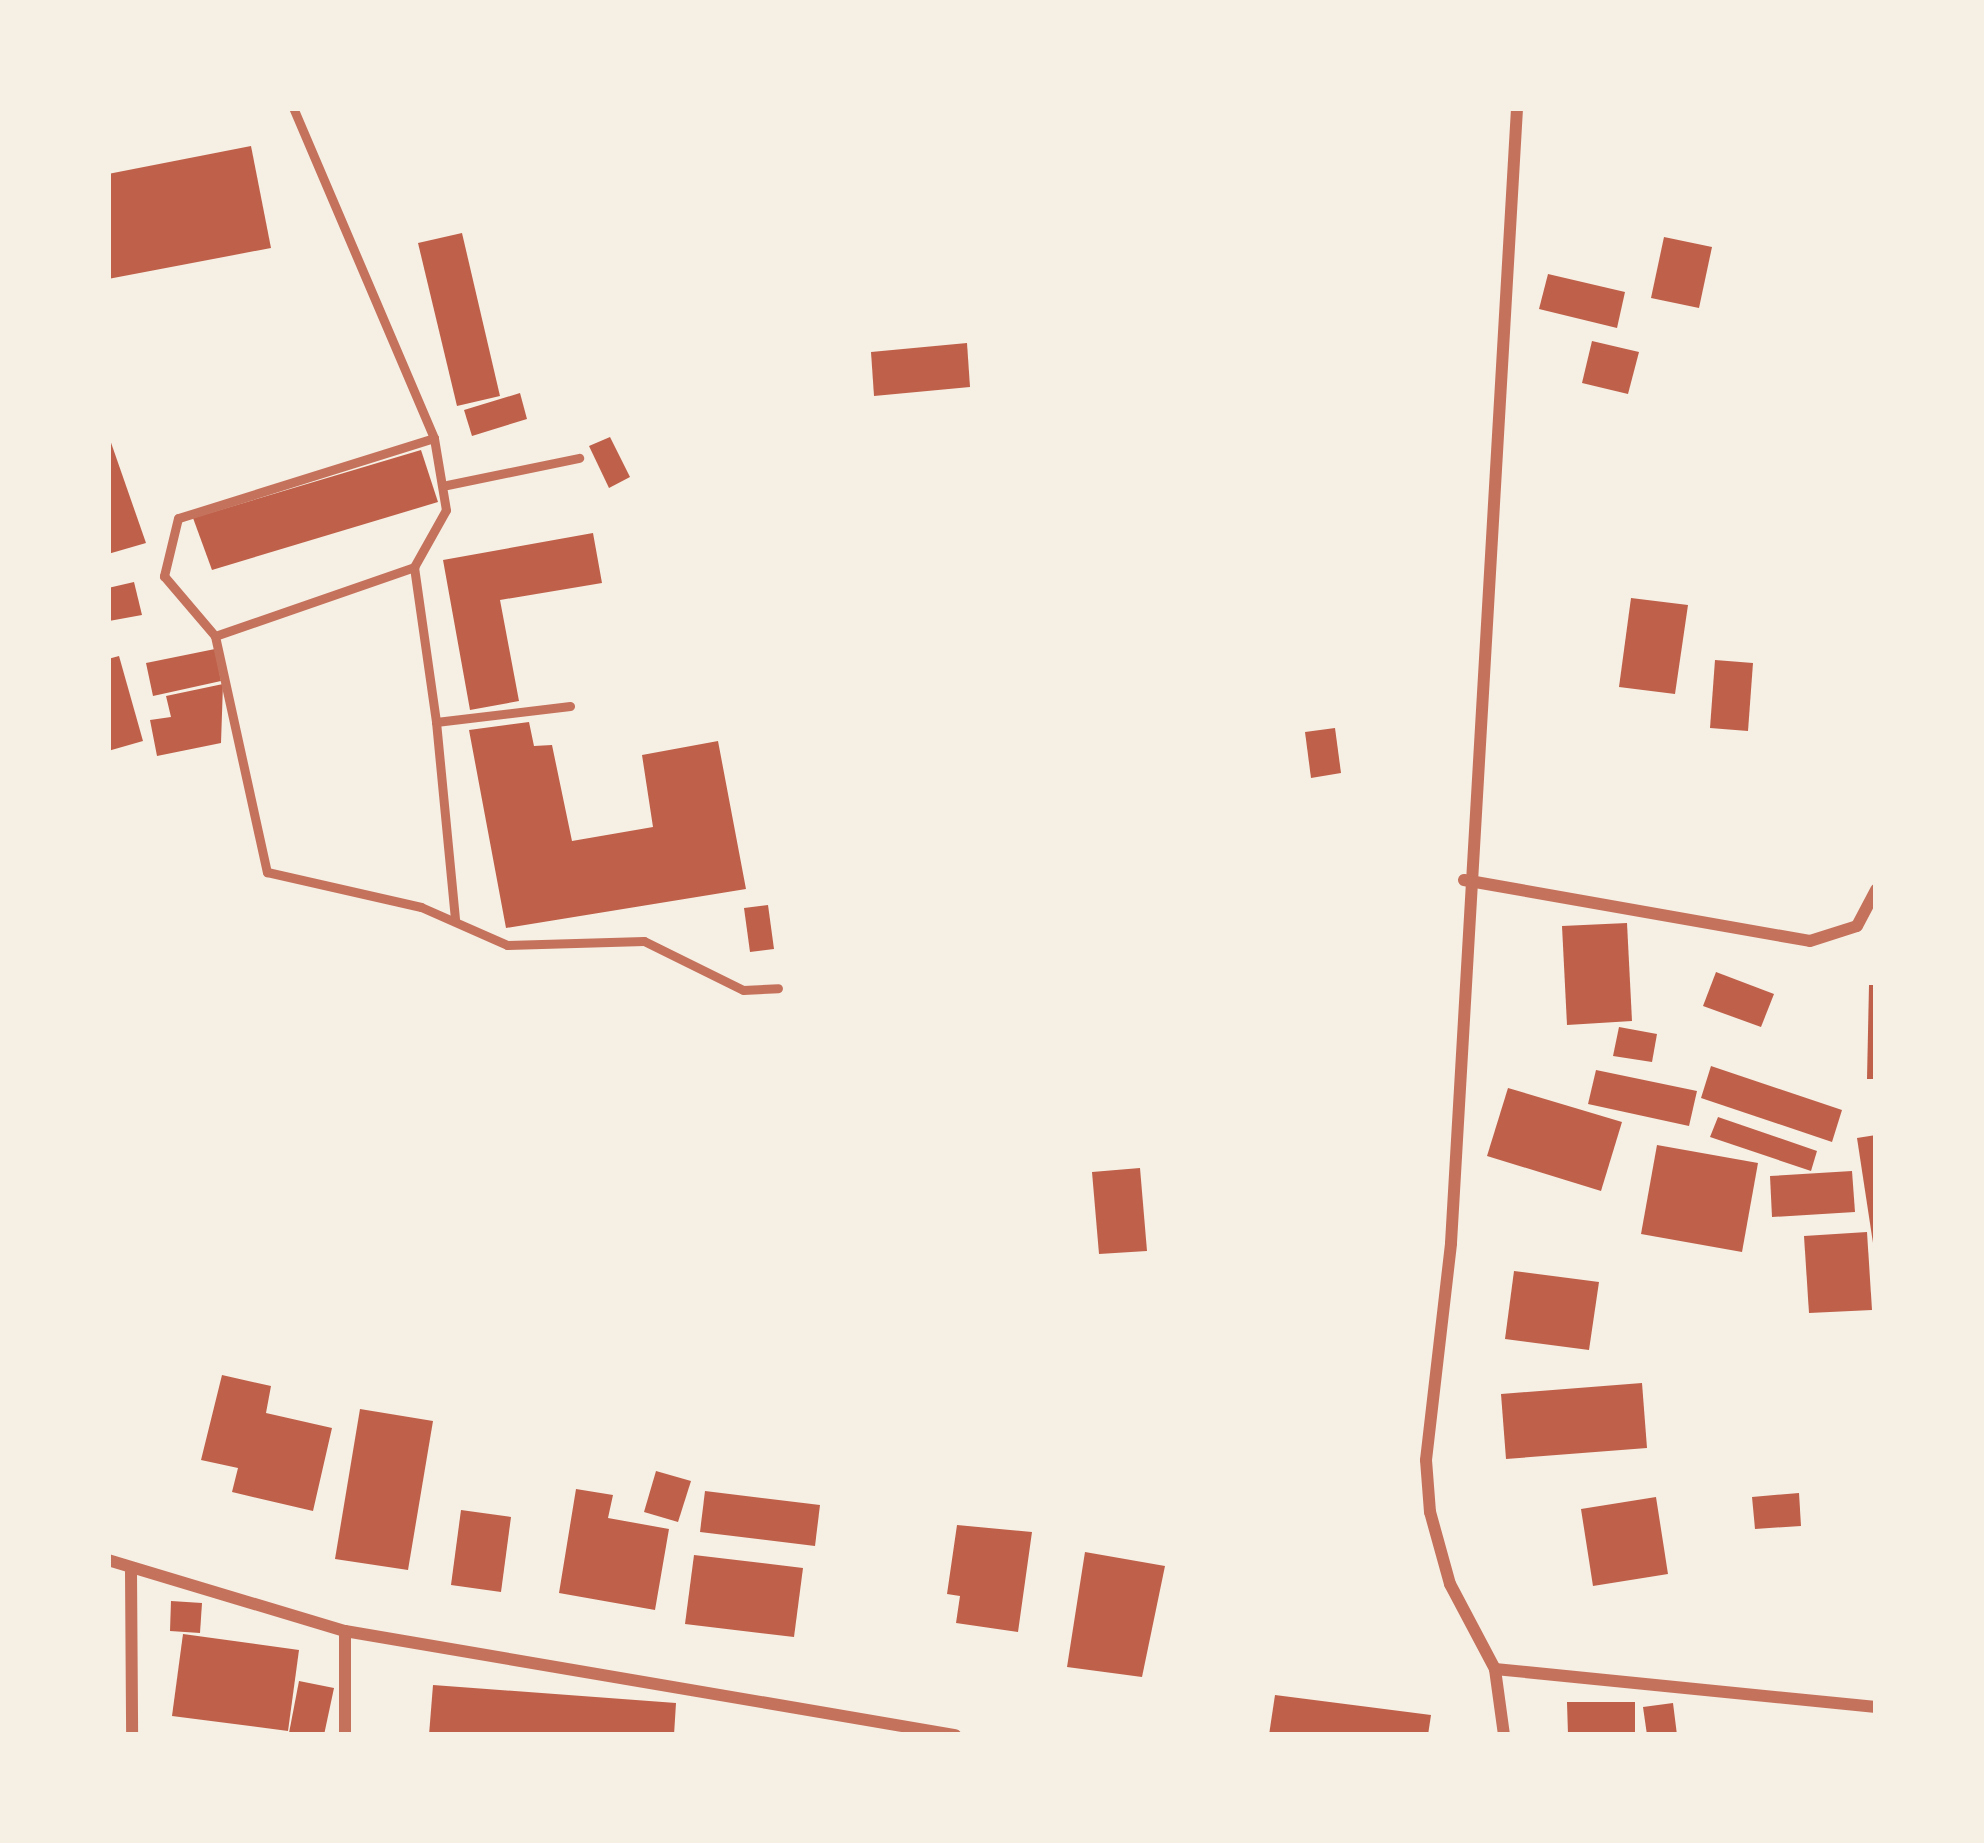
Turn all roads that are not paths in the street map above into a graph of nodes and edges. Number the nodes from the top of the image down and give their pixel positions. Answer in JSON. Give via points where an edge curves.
{"nodes":[{"id":1,"x":293,"y":108,"type":"edge"},
{"id":2,"x":1517,"y":108,"type":"edge"},
{"id":3,"x":434,"y":438,"type":"junction"},
{"id":4,"x":579,"y":458,"type":"dead end"},
{"id":5,"x":447,"y":485,"type":"junction"},
{"id":6,"x":414,"y":566,"type":"junction"},
{"id":7,"x":215,"y":636,"type":"junction"},
{"id":8,"x":570,"y":706,"type":"dead end"},
{"id":9,"x":436,"y":722,"type":"junction"},
{"id":10,"x":1464,"y":880,"type":"junction"},
{"id":11,"x":1876,"y":890,"type":"edge"},
{"id":12,"x":455,"y":919,"type":"junction"},
{"id":13,"x":778,"y":988,"type":"dead end"},
{"id":14,"x":108,"y":1560,"type":"edge"},
{"id":15,"x":131,"y":1572,"type":"junction"},
{"id":16,"x":345,"y":1631,"type":"junction"},
{"id":17,"x":1496,"y":1669,"type":"junction"},
{"id":18,"x":1876,"y":1707,"type":"edge"},
{"id":19,"x":132,"y":1735,"type":"edge"},
{"id":20,"x":345,"y":1735,"type":"edge"},
{"id":21,"x":955,"y":1735,"type":"edge"},
{"id":22,"x":1504,"y":1735,"type":"edge"}],
"edges":[{"from":1,"to":3,"type":"lane"},
{"from":2,"to":10,"type":"street"},
{"from":3,"to":5,"type":"lane"},
{"from":3,"to":7,"type":"lane","via":[[178,518],[164,576]]},
{"from":4,"to":5,"type":"lane"},
{"from":5,"to":6,"type":"lane","via":[[443,523]]},
{"from":6,"to":7,"type":"lane"},
{"from":6,"to":9,"type":"lane"},
{"from":7,"to":12,"type":"lane","via":[[267,872]]},
{"from":8,"to":9,"type":"lane"},
{"from":9,"to":12,"type":"lane"},
{"from":10,"to":11,"type":"street","via":[[1810,941],[1857,926]]},
{"from":10,"to":17,"type":"street","via":[[1450,1243],[1426,1460],[1450,1584]]},
{"from":12,"to":13,"type":"lane","via":[[507,945],[644,940],[743,990]]},
{"from":14,"to":15,"type":"street"},
{"from":15,"to":16,"type":"street"},
{"from":15,"to":19,"type":"street"},
{"from":16,"to":20,"type":"street"},
{"from":16,"to":21,"type":"street"},
{"from":17,"to":18,"type":"street"},
{"from":17,"to":22,"type":"street"}]}
